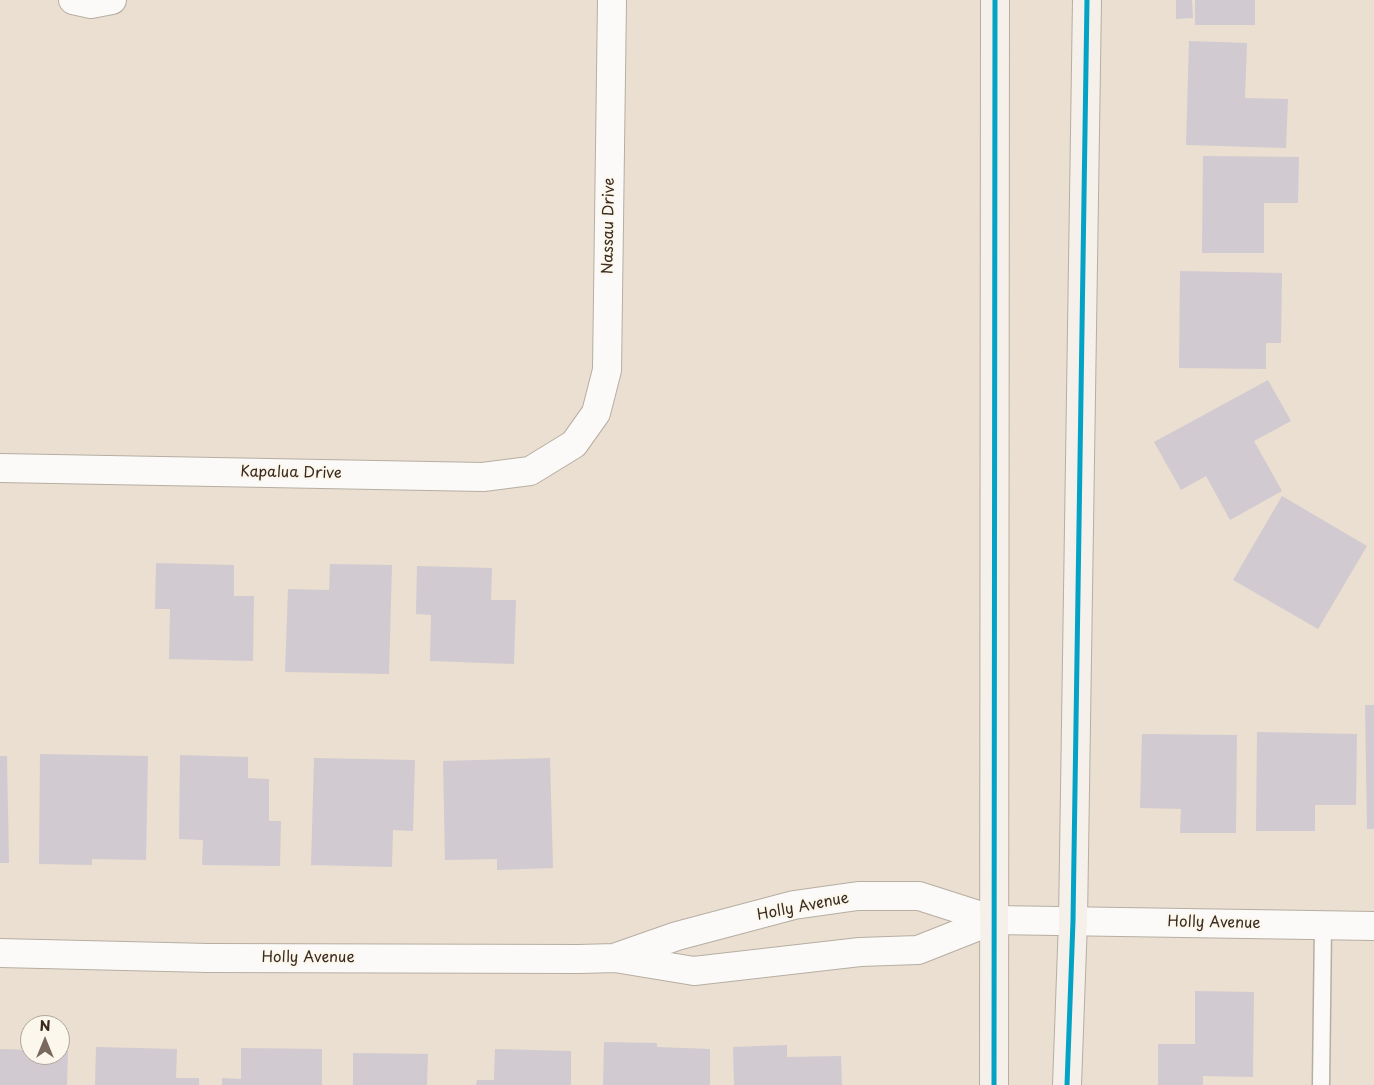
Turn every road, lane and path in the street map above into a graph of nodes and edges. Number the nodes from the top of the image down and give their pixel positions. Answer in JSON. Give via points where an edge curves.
{"nodes":[{"id":1,"x":73,"y":0,"type":"edge"},
{"id":2,"x":112,"y":0,"type":"edge"},
{"id":3,"x":612,"y":0,"type":"edge"},
{"id":4,"x":995,"y":0,"type":"edge"},
{"id":5,"x":1087,"y":0,"type":"edge"},
{"id":6,"x":574,"y":444,"type":"joint"},
{"id":7,"x":0,"y":468,"type":"edge"},
{"id":8,"x":994,"y":920,"type":"junction"},
{"id":9,"x":1073,"y":920,"type":"junction"},
{"id":10,"x":1323,"y":925,"type":"junction"},
{"id":11,"x":1374,"y":926,"type":"edge"},
{"id":12,"x":0,"y":953,"type":"edge"},
{"id":13,"x":615,"y":958,"type":"junction"},
{"id":14,"x":994,"y":1085,"type":"edge"},
{"id":15,"x":1067,"y":1085,"type":"edge"},
{"id":16,"x":1321,"y":1085,"type":"edge"}],
"edges":[{"from":1,"to":2,"type":"street","via":[[91,4]]},
{"from":3,"to":6,"type":"street","name":"Nassau Drive","via":[[607,370],[596,413]]},
{"from":4,"to":8,"type":"main road"},
{"from":5,"to":9,"type":"main road"},
{"from":6,"to":7,"type":"street","name":"Kapalua Drive","via":[[530,471],[483,477]]},
{"from":8,"to":9,"type":"street","name":"Holly Avenue"},
{"from":8,"to":13,"type":"street","name":"Holly Avenue","via":[[918,950],[860,952],[694,971]]},
{"from":8,"to":13,"type":"street","name":"Holly Avenue","via":[[919,896],[858,896],[794,905],[677,936]]},
{"from":8,"to":14,"type":"main road"},
{"from":9,"to":10,"type":"street","name":"Holly Avenue"},
{"from":9,"to":15,"type":"main road"},
{"from":10,"to":11,"type":"street","name":"Holly Avenue"},
{"from":10,"to":16,"type":"lane"},
{"from":12,"to":13,"type":"street","name":"Holly Avenue","via":[[218,958]]}]}
